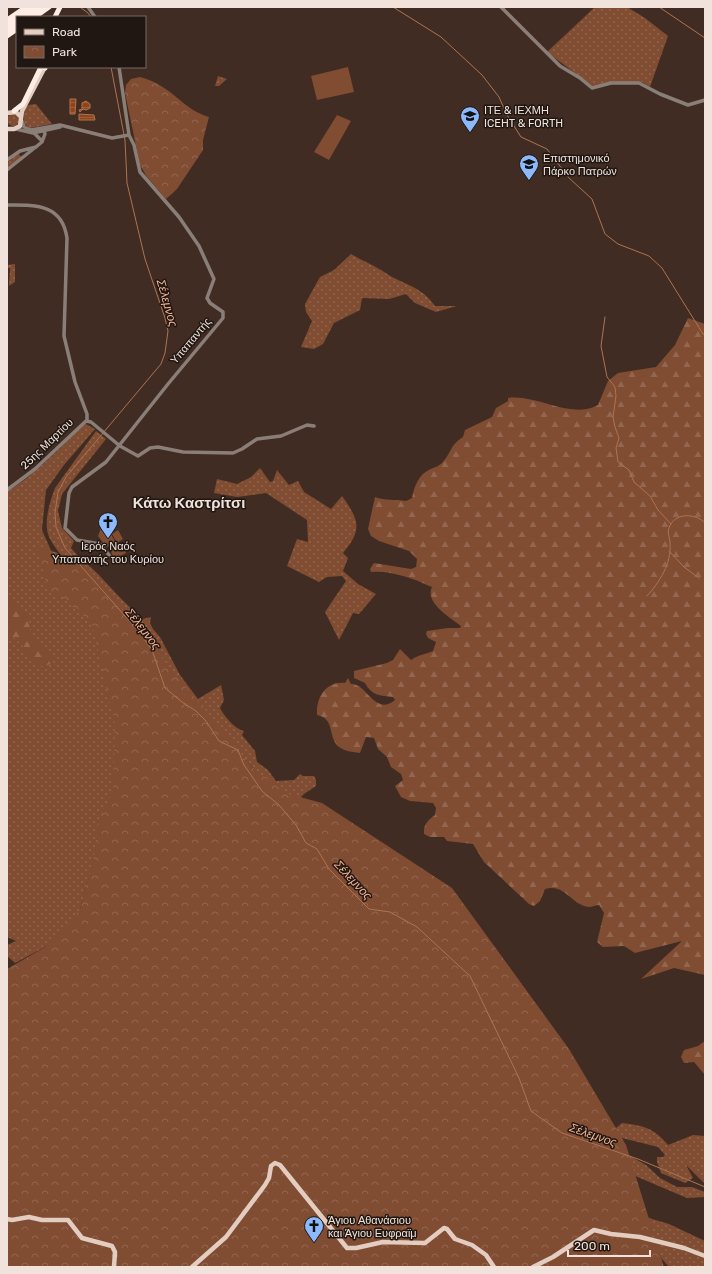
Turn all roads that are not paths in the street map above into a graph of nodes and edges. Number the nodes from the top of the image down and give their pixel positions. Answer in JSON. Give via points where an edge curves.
{"nodes":[{"id":1,"x":21,"y":7,"type":"edge"},
{"id":2,"x":34,"y":7,"type":"edge"},
{"id":3,"x":41,"y":7,"type":"edge"},
{"id":4,"x":49,"y":7,"type":"edge"},
{"id":5,"x":60,"y":7,"type":"edge"},
{"id":6,"x":88,"y":7,"type":"edge"},
{"id":7,"x":501,"y":7,"type":"edge"},
{"id":8,"x":21,"y":16,"type":"edge"},
{"id":9,"x":28,"y":16,"type":"edge"},
{"id":10,"x":36,"y":16,"type":"edge"},
{"id":11,"x":56,"y":16,"type":"edge"},
{"id":12,"x":94,"y":16,"type":"edge"},
{"id":13,"x":7,"y":20,"type":"edge"},
{"id":14,"x":16,"y":20,"type":"edge"},
{"id":15,"x":16,"y":25,"type":"edge"},
{"id":16,"x":7,"y":26,"type":"edge"},
{"id":17,"x":16,"y":30,"type":"edge"},
{"id":18,"x":7,"y":31,"type":"edge"},
{"id":19,"x":7,"y":37,"type":"edge"},
{"id":20,"x":43,"y":68,"type":"edge"},
{"id":21,"x":44,"y":68,"type":"edge"},
{"id":22,"x":119,"y":68,"type":"edge"},
{"id":23,"x":705,"y":100,"type":"edge"},
{"id":24,"x":14,"y":111,"type":"junction"},
{"id":25,"x":7,"y":113,"type":"edge"},
{"id":26,"x":21,"y":119,"type":"junction"},
{"id":27,"x":8,"y":128,"type":"edge"},
{"id":28,"x":16,"y":129,"type":"junction"},
{"id":29,"x":43,"y":130,"type":"junction"},
{"id":30,"x":32,"y":133,"type":"junction"},
{"id":31,"x":128,"y":136,"type":"junction"},
{"id":32,"x":41,"y":140,"type":"junction"},
{"id":33,"x":38,"y":145,"type":"junction"},
{"id":34,"x":7,"y":160,"type":"edge"},
{"id":35,"x":7,"y":170,"type":"edge"},
{"id":36,"x":7,"y":205,"type":"edge"},
{"id":37,"x":87,"y":421,"type":"junction"},
{"id":38,"x":314,"y":426,"type":"dead end"},
{"id":39,"x":120,"y":446,"type":"junction"},
{"id":40,"x":7,"y":490,"type":"edge"},
{"id":41,"x":114,"y":561,"type":"dead end"},
{"id":42,"x":7,"y":1219,"type":"edge"},
{"id":43,"x":705,"y":1256,"type":"edge"},
{"id":44,"x":114,"y":1267,"type":"edge"},
{"id":45,"x":192,"y":1267,"type":"edge"},
{"id":46,"x":494,"y":1267,"type":"edge"},
{"id":47,"x":533,"y":1267,"type":"edge"}],
"edges":[{"from":1,"to":13,"type":"highway"},
{"from":2,"to":8,"type":"highway"},
{"from":3,"to":9,"type":"highway"},
{"from":4,"to":10,"type":"highway"},
{"from":5,"to":11,"type":"highway"},
{"from":6,"to":12,"type":"street"},
{"from":7,"to":23,"type":"street","via":[[560,66],[592,88],[611,83],[639,83],[688,105]]},
{"from":14,"to":16,"type":"highway"},
{"from":15,"to":18,"type":"highway"},
{"from":17,"to":19,"type":"highway"},
{"from":20,"to":24,"type":"highway","via":[[23,104]]},
{"from":21,"to":26,"type":"main road","via":[[22,111]]},
{"from":22,"to":31,"type":"street"},
{"from":24,"to":25,"type":"main road"},
{"from":24,"to":26,"type":"main road"},
{"from":26,"to":28,"type":"main road"},
{"from":26,"to":29,"type":"street","via":[[27,129]]},
{"from":27,"to":28,"type":"main road"},
{"from":28,"to":30,"type":"street"},
{"from":29,"to":30,"type":"street"},
{"from":29,"to":31,"type":"street","via":[[55,125],[118,138]]},
{"from":29,"to":32,"type":"street"},
{"from":29,"to":33,"type":"street","via":[[44,138]]},
{"from":30,"to":32,"type":"street"},
{"from":31,"to":39,"type":"street","name":"Υπαπαντής","via":[[134,144],[140,172],[179,217],[202,251],[214,279],[207,298],[222,310],[223,318]]},
{"from":32,"to":33,"type":"street"},
{"from":33,"to":34,"type":"street","via":[[20,151]]},
{"from":33,"to":35,"type":"street"},
{"from":36,"to":37,"type":"street","via":[[42,206],[56,215],[64,227],[64,336]]},
{"from":37,"to":39,"type":"street","name":"25ης Μαρτίου"},
{"from":37,"to":40,"type":"street","name":"25ης Μαρτίου","via":[[35,469]]},
{"from":38,"to":39,"type":"street","via":[[308,425],[281,436],[257,439],[238,452],[227,454],[183,452],[158,447],[136,456]]},
{"from":39,"to":41,"type":"street","name":"Υπαπαντής","via":[[98,469],[72,487],[64,525],[66,531],[77,540],[100,544]]},
{"from":42,"to":44,"type":"main road","via":[[29,1217],[68,1220],[82,1238],[112,1246],[115,1252]]},
{"from":43,"to":47,"type":"main road","via":[[640,1237],[594,1230],[554,1257]]},
{"from":45,"to":46,"type":"main road","via":[[226,1236],[265,1185],[271,1166],[275,1163],[280,1165],[347,1248],[384,1242],[425,1243],[444,1228],[455,1239],[472,1245],[488,1257]]}]}
